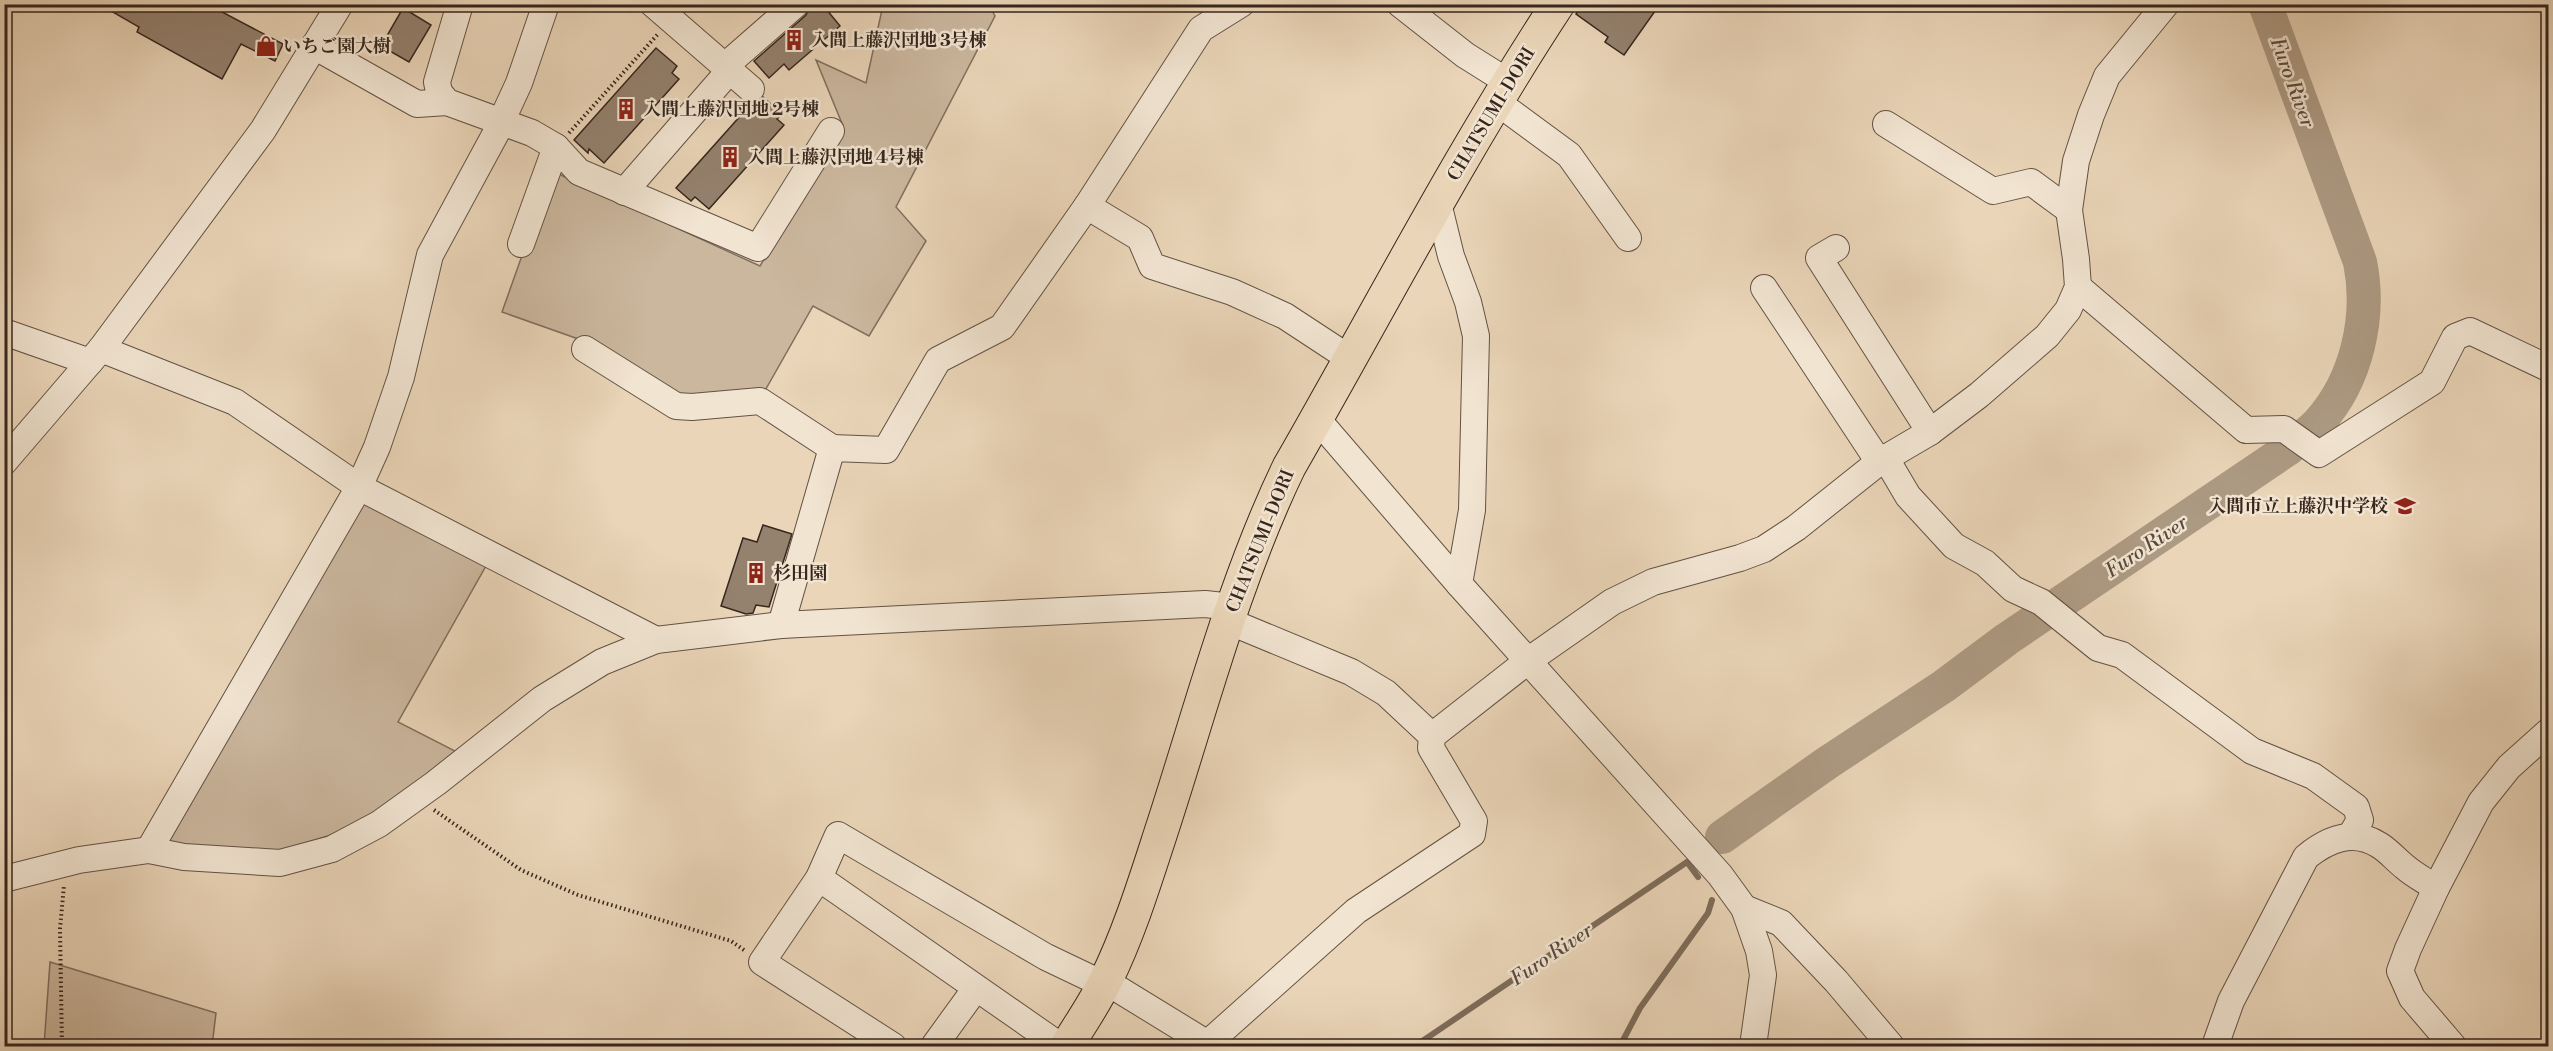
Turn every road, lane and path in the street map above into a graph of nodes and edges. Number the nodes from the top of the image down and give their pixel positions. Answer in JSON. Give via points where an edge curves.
{"nodes":[{"id":1,"x":340,"y":4,"type":"edge"},
{"id":2,"x":460,"y":4,"type":"edge"},
{"id":3,"x":546,"y":4,"type":"edge"},
{"id":4,"x":796,"y":4,"type":"edge"},
{"id":5,"x":1241,"y":4,"type":"edge"},
{"id":6,"x":1400,"y":4,"type":"edge"},
{"id":7,"x":1558,"y":4,"type":"edge"},
{"id":8,"x":2166,"y":4,"type":"edge"},
{"id":9,"x":662,"y":12,"type":"edge"},
{"id":10,"x":314,"y":46,"type":"junction"},
{"id":11,"x":727,"y":68,"type":"junction"},
{"id":12,"x":751,"y":89,"type":"dead end"},
{"id":13,"x":1503,"y":92,"type":"junction"},
{"id":14,"x":447,"y":102,"type":"junction"},
{"id":15,"x":501,"y":123,"type":"junction"},
{"id":16,"x":1886,"y":124,"type":"dead end"},
{"id":17,"x":831,"y":131,"type":"dead end"},
{"id":18,"x":556,"y":147,"type":"junction"},
{"id":19,"x":624,"y":192,"type":"junction"},
{"id":20,"x":1438,"y":203,"type":"junction"},
{"id":21,"x":1088,"y":206,"type":"junction"},
{"id":22,"x":2069,"y":210,"type":"junction"},
{"id":23,"x":1628,"y":238,"type":"dead end"},
{"id":24,"x":521,"y":244,"type":"dead end"},
{"id":25,"x":1836,"y":248,"type":"dead end"},
{"id":26,"x":2078,"y":287,"type":"junction"},
{"id":27,"x":1764,"y":288,"type":"dead end"},
{"id":28,"x":4,"y":332,"type":"edge"},
{"id":29,"x":585,"y":349,"type":"dead end"},
{"id":30,"x":95,"y":355,"type":"junction"},
{"id":31,"x":1349,"y":358,"type":"junction"},
{"id":32,"x":2548,"y":368,"type":"edge"},
{"id":33,"x":1317,"y":419,"type":"junction"},
{"id":34,"x":1930,"y":432,"type":"junction"},
{"id":35,"x":832,"y":448,"type":"junction"},
{"id":36,"x":1882,"y":460,"type":"junction"},
{"id":37,"x":4,"y":462,"type":"edge"},
{"id":38,"x":359,"y":487,"type":"junction"},
{"id":39,"x":1460,"y":584,"type":"junction"},
{"id":40,"x":1230,"y":614,"type":"junction"},
{"id":41,"x":781,"y":626,"type":"junction"},
{"id":42,"x":656,"y":640,"type":"junction"},
{"id":43,"x":1529,"y":660,"type":"junction"},
{"id":44,"x":2548,"y":732,"type":"edge"},
{"id":45,"x":1432,"y":736,"type":"junction"},
{"id":46,"x":415,"y":798,"type":"junction"},
{"id":47,"x":2351,"y":835,"type":"junction"},
{"id":48,"x":149,"y":850,"type":"junction"},
{"id":49,"x":67,"y":864,"type":"junction"},
{"id":50,"x":819,"y":878,"type":"junction"},
{"id":51,"x":4,"y":879,"type":"edge"},
{"id":52,"x":2436,"y":888,"type":"junction"},
{"id":53,"x":1744,"y":908,"type":"junction"},
{"id":54,"x":762,"y":962,"type":"junction"},
{"id":55,"x":1105,"y":981,"type":"junction"},
{"id":56,"x":976,"y":988,"type":"junction"},
{"id":57,"x":1209,"y":1045,"type":"edge"},
{"id":58,"x":62,"y":1047,"type":"edge"},
{"id":59,"x":893,"y":1047,"type":"edge"},
{"id":60,"x":934,"y":1047,"type":"edge"},
{"id":61,"x":1060,"y":1047,"type":"edge"},
{"id":62,"x":1067,"y":1047,"type":"edge"},
{"id":63,"x":1753,"y":1047,"type":"edge"},
{"id":64,"x":1891,"y":1047,"type":"edge"},
{"id":65,"x":2215,"y":1047,"type":"edge"},
{"id":66,"x":2453,"y":1047,"type":"edge"}],
"edges":[{"from":1,"to":10,"type":"street"},
{"from":2,"to":14,"type":"street","via":[[437,82]]},
{"from":3,"to":15,"type":"street"},
{"from":4,"to":11,"type":"street"},
{"from":5,"to":21,"type":"street","via":[[1201,29]]},
{"from":6,"to":13,"type":"street","via":[[1465,55]]},
{"from":7,"to":13,"type":"main road","name":"CHATSUMI-DORI"},
{"from":8,"to":22,"type":"street","via":[[2107,76],[2076,161]]},
{"from":9,"to":11,"type":"street"},
{"from":9,"to":18,"type":"path"},
{"from":10,"to":14,"type":"street","via":[[417,104]]},
{"from":10,"to":30,"type":"street","via":[[263,130]]},
{"from":11,"to":12,"type":"street"},
{"from":11,"to":19,"type":"street"},
{"from":13,"to":20,"type":"main road","name":"CHATSUMI-DORI"},
{"from":13,"to":23,"type":"street","via":[[1569,155]]},
{"from":14,"to":15,"type":"street"},
{"from":15,"to":18,"type":"street","via":[[532,133]]},
{"from":15,"to":38,"type":"street","via":[[430,255],[401,377]]},
{"from":16,"to":22,"type":"street","via":[[1993,190],[2031,182]]},
{"from":17,"to":19,"type":"street","via":[[758,248]]},
{"from":18,"to":19,"type":"street","via":[[579,172]]},
{"from":18,"to":24,"type":"street"},
{"from":20,"to":31,"type":"main road","name":"CHATSUMI-DORI"},
{"from":20,"to":39,"type":"street","via":[[1476,336],[1472,510]]},
{"from":21,"to":31,"type":"street","via":[[1140,238],[1152,266],[1232,292],[1285,316]]},
{"from":21,"to":35,"type":"street","via":[[1002,327],[938,360],[886,450]]},
{"from":22,"to":26,"type":"street"},
{"from":25,"to":34,"type":"street","via":[[1818,258]]},
{"from":26,"to":32,"type":"street","via":[[2246,430],[2284,429],[2319,454],[2432,382],[2456,337],[2470,331]]},
{"from":26,"to":34,"type":"street","via":[[2068,310],[2047,336]]},
{"from":27,"to":36,"type":"street"},
{"from":28,"to":30,"type":"street"},
{"from":29,"to":35,"type":"street","via":[[676,406],[760,401]]},
{"from":30,"to":37,"type":"street"},
{"from":30,"to":38,"type":"street","via":[[235,402]]},
{"from":31,"to":33,"type":"main road","name":"CHATSUMI-DORI"},
{"from":33,"to":39,"type":"street"},
{"from":33,"to":40,"type":"main road","name":"CHATSUMI-DORI","via":[[1270,507]]},
{"from":34,"to":36,"type":"street"},
{"from":35,"to":41,"type":"street"},
{"from":36,"to":43,"type":"street","via":[[1764,549],[1632,591]]},
{"from":36,"to":47,"type":"street","via":[[1908,496],[1954,546],[1985,563],[2013,589],[2050,609],[2098,648],[2122,655],[2252,751],[2313,776],[2356,807],[2360,820]]},
{"from":38,"to":42,"type":"street"},
{"from":38,"to":48,"type":"street"},
{"from":39,"to":43,"type":"street"},
{"from":40,"to":41,"type":"street","via":[[1205,604]]},
{"from":40,"to":45,"type":"street","via":[[1386,693]]},
{"from":40,"to":55,"type":"main road","name":"CHATSUMI-DORI","via":[[1141,892]]},
{"from":41,"to":42,"type":"street"},
{"from":42,"to":46,"type":"street","via":[[602,662],[542,699]]},
{"from":43,"to":45,"type":"street"},
{"from":43,"to":53,"type":"street","via":[[1720,875]]},
{"from":44,"to":52,"type":"street","via":[[2509,767],[2481,802]]},
{"from":45,"to":57,"type":"street","via":[[1431,748],[1474,821],[1472,834],[1356,911]]},
{"from":46,"to":48,"type":"street","via":[[379,824],[332,849],[280,863],[184,857]]},
{"from":46,"to":54,"type":"path","via":[[520,870],[578,895],[731,941]]},
{"from":47,"to":52,"type":"street","via":[[2379,844],[2405,868]]},
{"from":47,"to":65,"type":"street","via":[[2334,839],[2306,858],[2230,1001]]},
{"from":48,"to":49,"type":"street"},
{"from":49,"to":51,"type":"street"},
{"from":49,"to":58,"type":"path","via":[[60,929]]},
{"from":50,"to":54,"type":"street"},
{"from":50,"to":55,"type":"street","via":[[838,835],[1046,957]]},
{"from":50,"to":56,"type":"street"},
{"from":52,"to":66,"type":"street","via":[[2400,971],[2412,998]]},
{"from":53,"to":63,"type":"street","via":[[1763,975]]},
{"from":53,"to":64,"type":"street","via":[[1780,924],[1836,981]]},
{"from":54,"to":59,"type":"street"},
{"from":55,"to":57,"type":"street"},
{"from":55,"to":62,"type":"main road","name":"CHATSUMI-DORI"},
{"from":56,"to":60,"type":"street"},
{"from":56,"to":61,"type":"street"}]}
